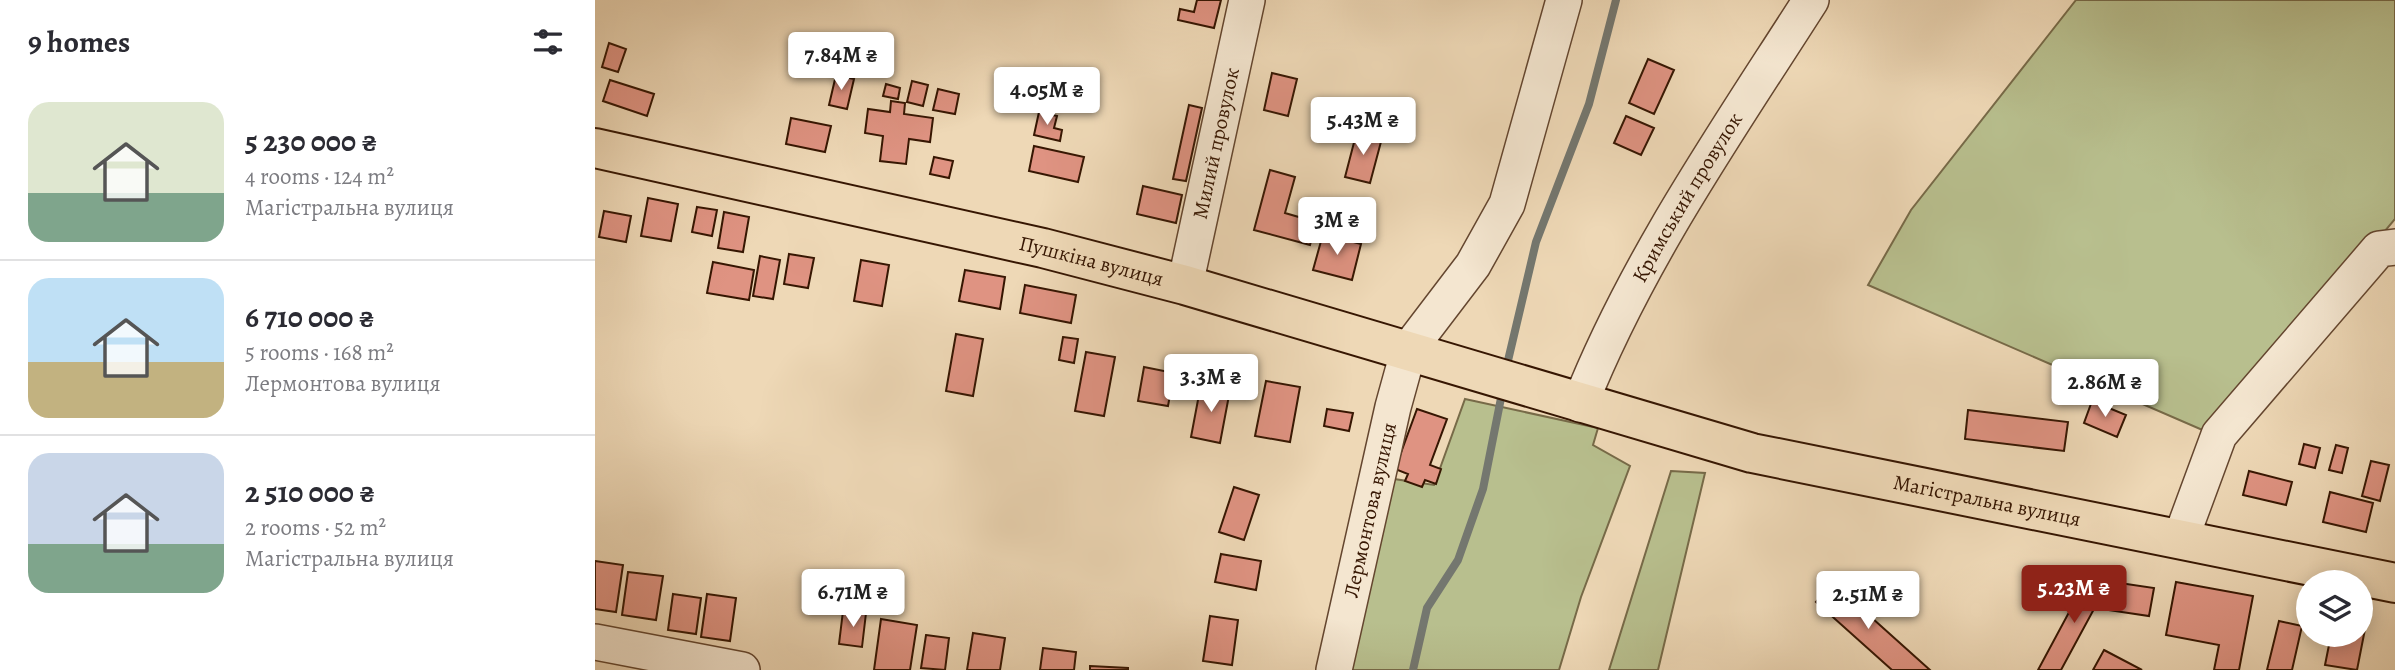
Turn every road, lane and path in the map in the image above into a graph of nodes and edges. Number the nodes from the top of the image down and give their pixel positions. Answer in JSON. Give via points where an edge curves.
{"nodes":[{"id":1,"x":1247,"y":0,"type":"edge"},
{"id":2,"x":1564,"y":0,"type":"edge"},
{"id":3,"x":1811,"y":0,"type":"edge"},
{"id":4,"x":595,"y":148,"type":"edge"},
{"id":5,"x":2395,"y":247,"type":"edge"},
{"id":6,"x":1185,"y":285,"type":"junction"},
{"id":7,"x":1409,"y":349,"type":"junction"},
{"id":8,"x":1580,"y":404,"type":"junction"},
{"id":9,"x":2181,"y":538,"type":"junction"},
{"id":10,"x":2395,"y":583,"type":"edge"},
{"id":11,"x":595,"y":642,"type":"edge"},
{"id":12,"x":742,"y":670,"type":"edge"},
{"id":13,"x":1334,"y":670,"type":"edge"}],
"edges":[{"from":1,"to":6,"type":"street","name":"Милий провулок"},
{"from":2,"to":7,"type":"street","via":[[1507,204],[1473,265]]},
{"from":3,"to":8,"type":"street","name":"Кримський провулок","via":[[1628,297]]},
{"from":4,"to":6,"type":"main road","name":"Пушкіна вулиця","via":[[1043,248]]},
{"from":5,"to":9,"type":"street","via":[[2379,249],[2219,435]]},
{"from":6,"to":7,"type":"main road","name":"Пушкіна вулиця"},
{"from":7,"to":8,"type":"main road","name":"Пушкіна вулиця"},
{"from":7,"to":13,"type":"street","name":"Лермонтова вулиця"},
{"from":8,"to":9,"type":"main road","name":"Магістральна вулиця","via":[[1752,453]]},
{"from":9,"to":10,"type":"main road","name":"Магістральна вулиця"},
{"from":11,"to":12,"type":"street"}]}
